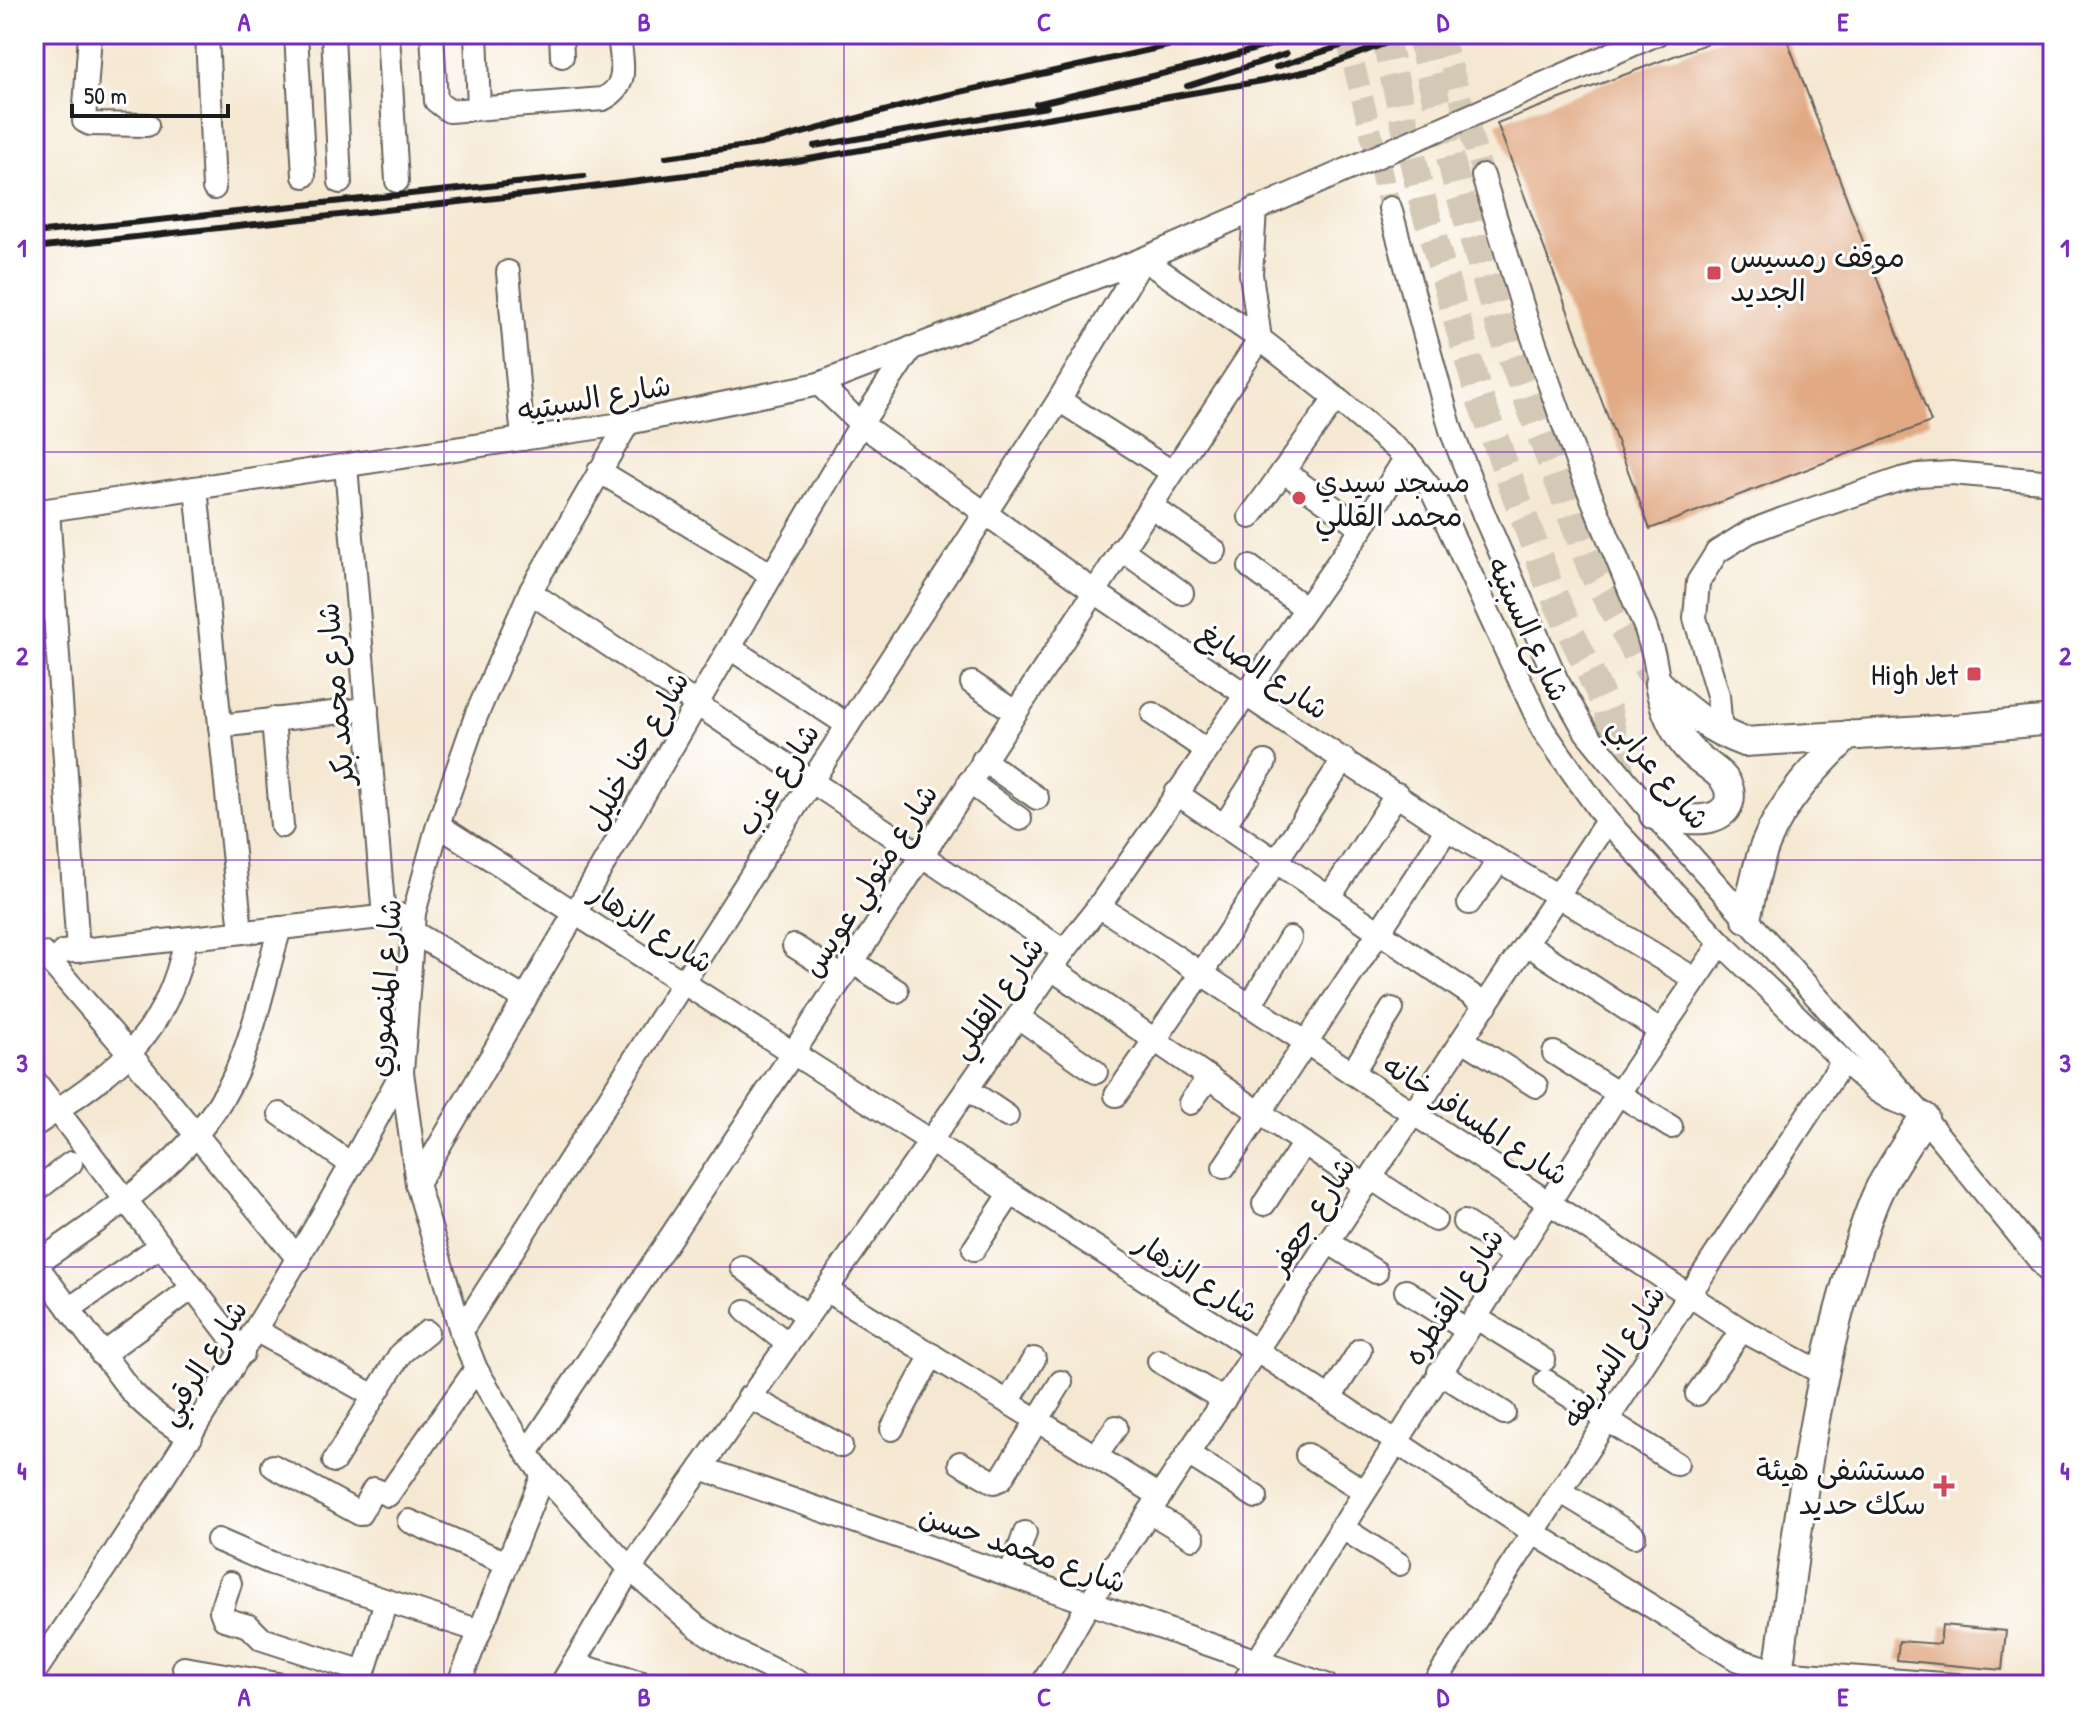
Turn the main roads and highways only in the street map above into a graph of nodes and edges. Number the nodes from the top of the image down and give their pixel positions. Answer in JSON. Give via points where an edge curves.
{"nodes":[{"id":1,"x":2053,"y":720,"type":"edge"},
{"id":2,"x":1848,"y":735,"type":"junction"},
{"id":3,"x":1654,"y":815,"type":"road end"},
{"id":4,"x":1746,"y":918,"type":"road end"},
{"id":5,"x":1921,"y":1113,"type":"road end"},
{"id":6,"x":1777,"y":1681,"type":"edge"}],
"edges":[{"from":1,"to":2,"type":"main road"},
{"from":2,"to":3,"type":"main road","via":[[1744,742],[1688,713],[1659,684],[1674,730],[1688,750],[1725,780],[1731,794],[1717,817]]},
{"from":2,"to":4,"type":"main road","via":[[1778,819],[1765,846]]},
{"from":5,"to":6,"type":"main road","via":[[1879,1190],[1841,1304],[1824,1374]]}]}
